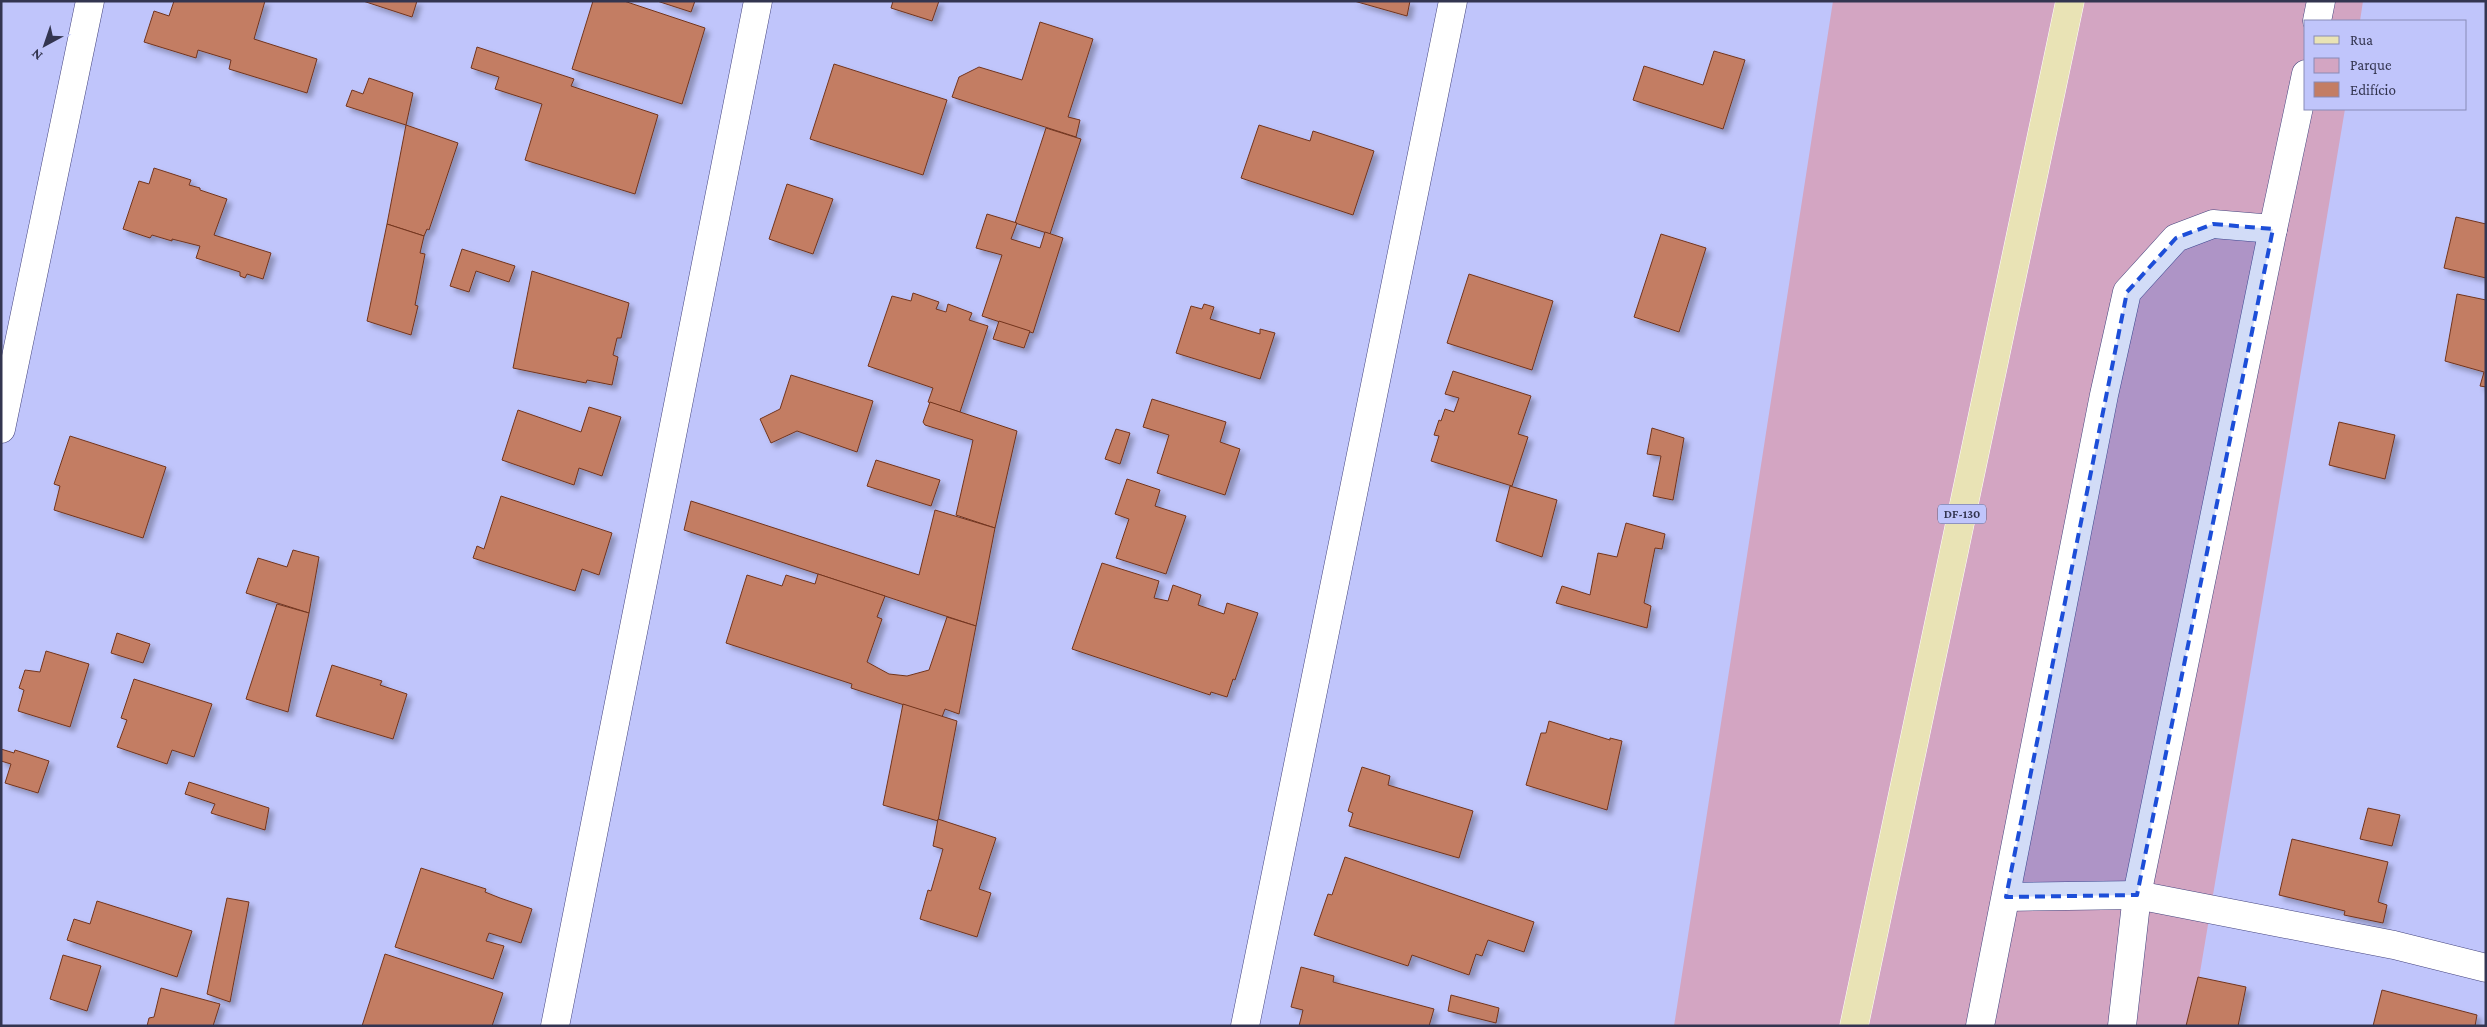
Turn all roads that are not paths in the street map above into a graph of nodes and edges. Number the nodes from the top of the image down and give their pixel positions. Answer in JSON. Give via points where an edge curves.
{"nodes":[{"id":1,"x":90,"y":1,"type":"edge"},
{"id":2,"x":758,"y":1,"type":"edge"},
{"id":3,"x":1453,"y":1,"type":"edge"},
{"id":4,"x":2070,"y":1,"type":"edge"},
{"id":5,"x":2321,"y":1,"type":"edge"},
{"id":6,"x":2317,"y":20,"type":"edge"},
{"id":7,"x":2304,"y":83,"type":"edge"},
{"id":8,"x":2273,"y":228,"type":"junction"},
{"id":9,"x":1,"y":429,"type":"edge"},
{"id":10,"x":2137,"y":895,"type":"junction"},
{"id":11,"x":2006,"y":897,"type":"junction"},
{"id":12,"x":2486,"y":968,"type":"edge"},
{"id":13,"x":555,"y":1026,"type":"edge"},
{"id":14,"x":1245,"y":1026,"type":"edge"},
{"id":15,"x":1854,"y":1026,"type":"edge"},
{"id":16,"x":1980,"y":1026,"type":"edge"},
{"id":17,"x":2122,"y":1026,"type":"edge"}],
"edges":[{"from":1,"to":9,"type":"street"},
{"from":2,"to":13,"type":"street"},
{"from":3,"to":14,"type":"street"},
{"from":4,"to":15,"type":"main road","number":"DF-130"},
{"from":5,"to":6,"type":"street"},
{"from":7,"to":8,"type":"street"},
{"from":8,"to":10,"type":"street"},
{"from":8,"to":11,"type":"street","via":[[2213,224],[2176,238],[2127,292]]},
{"from":10,"to":11,"type":"street"},
{"from":10,"to":12,"type":"street","via":[[2394,945]]},
{"from":10,"to":17,"type":"street"},
{"from":11,"to":16,"type":"street"}]}
